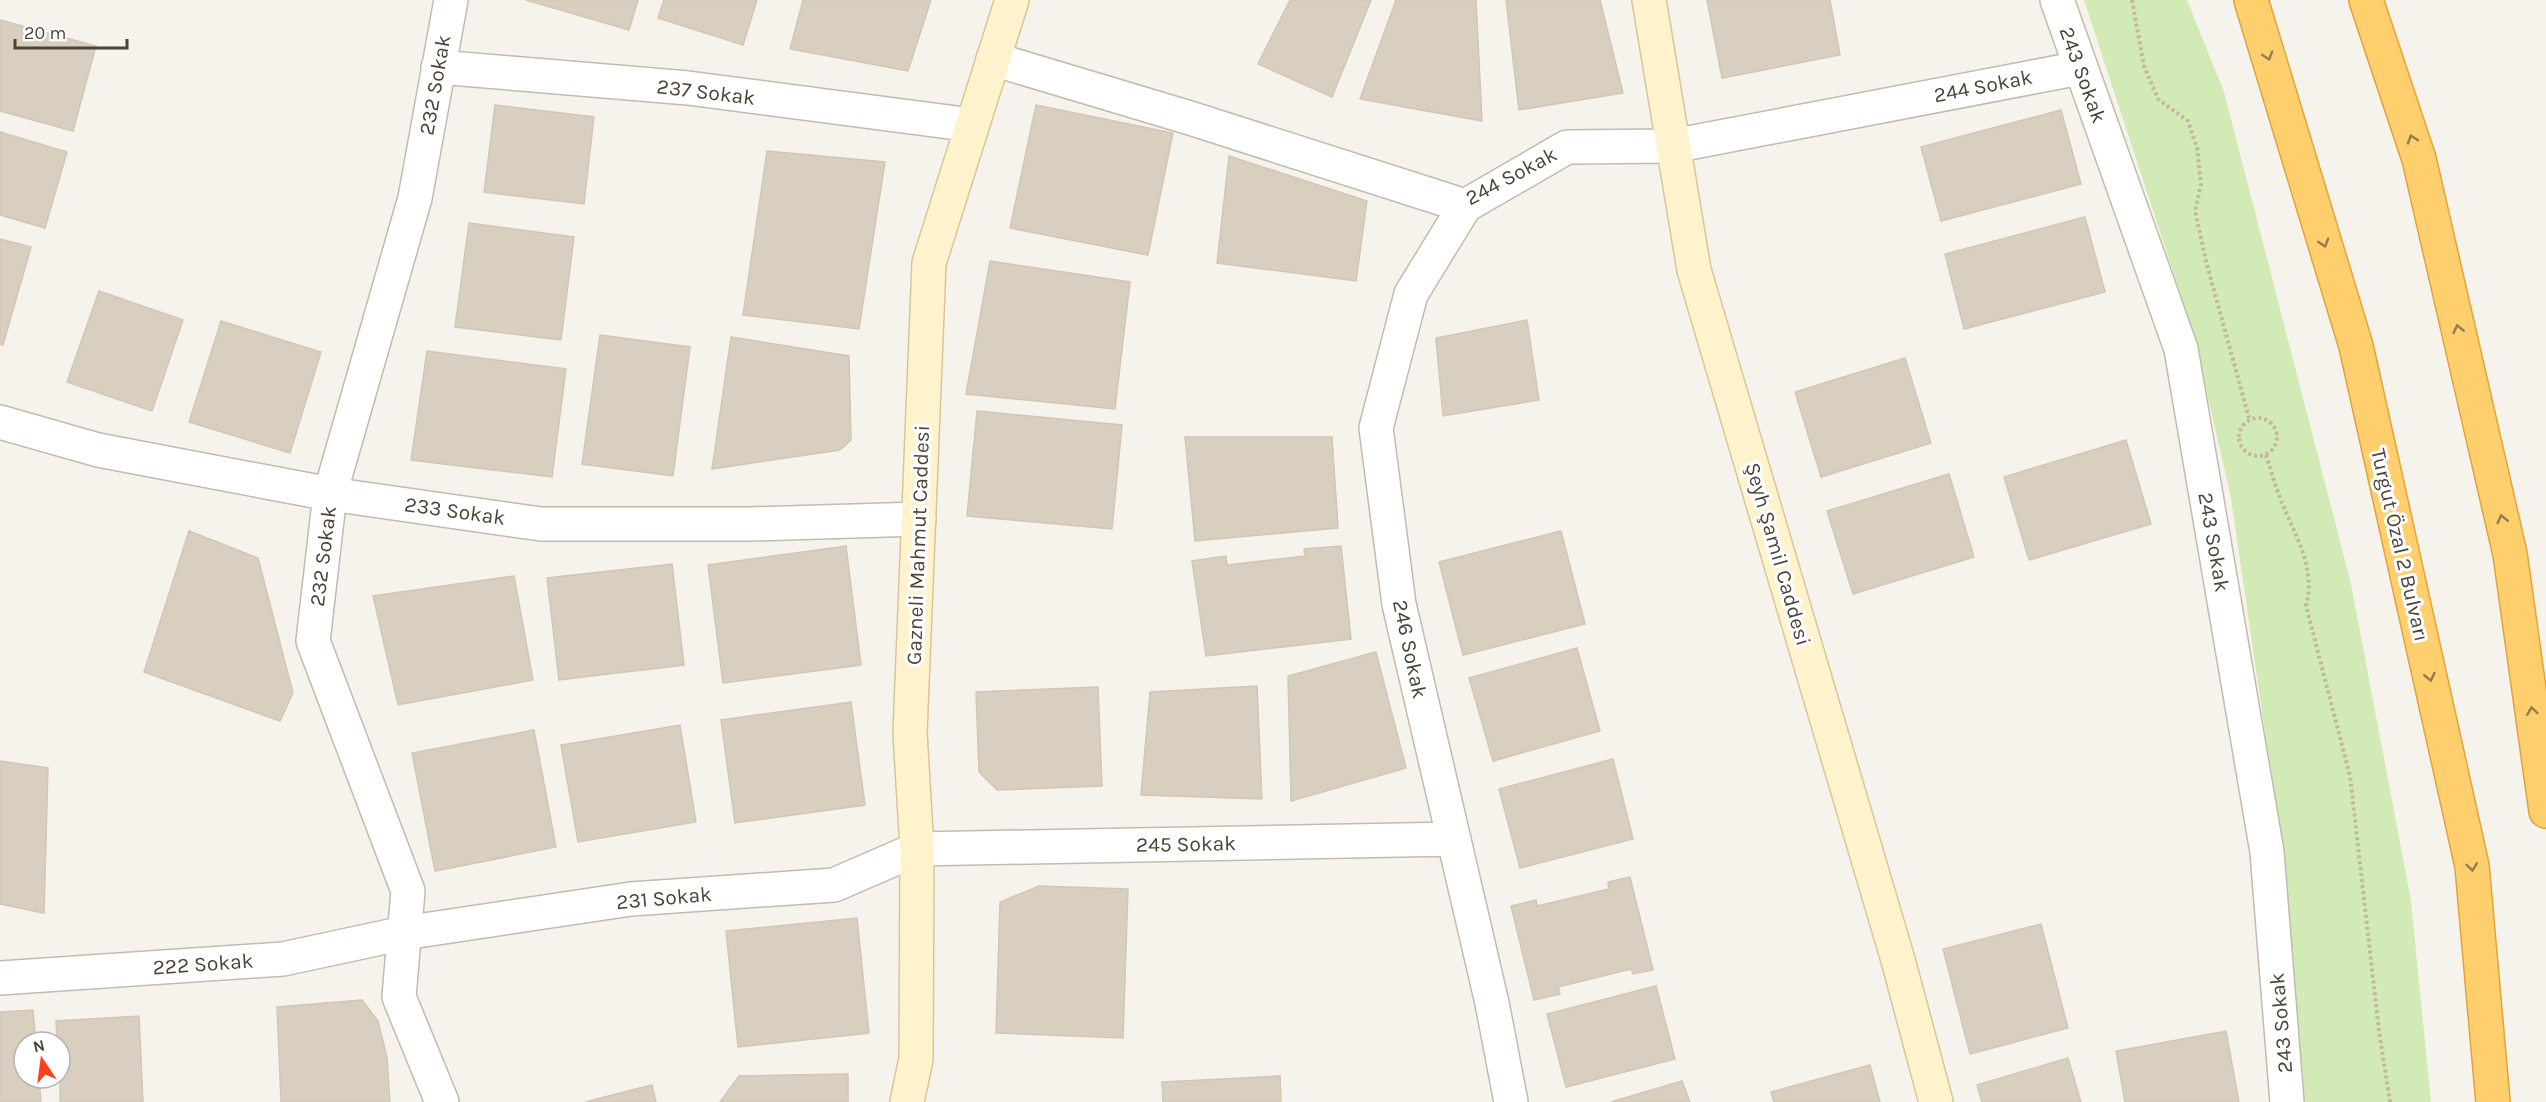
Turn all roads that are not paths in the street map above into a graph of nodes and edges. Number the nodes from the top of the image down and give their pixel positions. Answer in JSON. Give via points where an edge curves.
{"nodes":[{"id":1,"x":451,"y":0,"type":"edge"},
{"id":2,"x":1012,"y":0,"type":"edge"},
{"id":3,"x":1649,"y":0,"type":"edge"},
{"id":4,"x":2057,"y":0,"type":"edge"},
{"id":5,"x":2251,"y":0,"type":"edge"},
{"id":6,"x":2366,"y":0,"type":"edge"},
{"id":7,"x":993,"y":59,"type":"junction"},
{"id":8,"x":438,"y":67,"type":"junction"},
{"id":9,"x":2080,"y":68,"type":"junction"},
{"id":10,"x":972,"y":125,"type":"junction"},
{"id":11,"x":1673,"y":146,"type":"junction"},
{"id":12,"x":1465,"y":206,"type":"junction"},
{"id":13,"x":0,"y":422,"type":"edge"},
{"id":14,"x":330,"y":494,"type":"junction"},
{"id":15,"x":919,"y":519,"type":"junction"},
{"id":16,"x":2546,"y":811,"type":"edge"},
{"id":17,"x":1454,"y":839,"type":"junction"},
{"id":18,"x":917,"y":849,"type":"junction"},
{"id":19,"x":404,"y":933,"type":"junction"},
{"id":20,"x":0,"y":978,"type":"edge"},
{"id":21,"x":442,"y":1102,"type":"edge"},
{"id":22,"x":907,"y":1102,"type":"edge"},
{"id":23,"x":1511,"y":1102,"type":"edge"},
{"id":24,"x":1936,"y":1102,"type":"edge"},
{"id":25,"x":2287,"y":1102,"type":"edge"},
{"id":26,"x":2493,"y":1102,"type":"edge"}],
"edges":[{"from":1,"to":8,"type":"street","name":"232 Sokak"},
{"from":2,"to":7,"type":"street","name":"Gazneli Mahmut Caddesi"},
{"from":3,"to":11,"type":"street","name":"Şeyh Şamil Caddesi"},
{"from":4,"to":9,"type":"street","name":"243 Sokak"},
{"from":5,"to":26,"type":"highway","name":"Turgut Özal 2 Bulvarı","one_way":true,"via":[[2356,346],[2472,866]]},
{"from":16,"to":6,"type":"highway","one_way":true,"via":[[2510,554],[2419,159]]},
{"from":7,"to":10,"type":"street","name":"Gazneli Mahmut Caddesi"},
{"from":7,"to":12,"type":"street","name":"244 Sokak"},
{"from":8,"to":10,"type":"street","name":"237 Sokak","via":[[688,88]]},
{"from":8,"to":14,"type":"street","name":"232 Sokak","via":[[415,198]]},
{"from":9,"to":11,"type":"street","name":"244 Sokak"},
{"from":9,"to":25,"type":"street","name":"243 Sokak","via":[[2181,350],[2267,852]]},
{"from":10,"to":15,"type":"street","name":"Gazneli Mahmut Caddesi","via":[[929,263]]},
{"from":11,"to":12,"type":"street","name":"244 Sokak","via":[[1567,147]]},
{"from":11,"to":24,"type":"street","name":"Şeyh Şamil Caddesi","via":[[1694,270],[1898,960]]},
{"from":12,"to":17,"type":"street","name":"246 Sokak","via":[[1411,294],[1377,428],[1399,604]]},
{"from":13,"to":14,"type":"street","name":"233 Sokak","via":[[98,450]]},
{"from":14,"to":15,"type":"street","name":"233 Sokak","via":[[541,524]]},
{"from":14,"to":19,"type":"street","name":"232 Sokak","via":[[313,641],[408,891]]},
{"from":15,"to":18,"type":"street","name":"Gazneli Mahmut Caddesi","via":[[910,733]]},
{"from":17,"to":18,"type":"street","name":"245 Sokak"},
{"from":17,"to":23,"type":"street","name":"246 Sokak"},
{"from":18,"to":19,"type":"street","name":"231 Sokak","via":[[834,885],[631,899]]},
{"from":18,"to":22,"type":"street","name":"Gazneli Mahmut Caddesi","via":[[916,1059]]},
{"from":19,"to":20,"type":"street","name":"222 Sokak","via":[[283,959]]},
{"from":19,"to":21,"type":"street","name":"232 Sokak","via":[[399,997]]}]}
